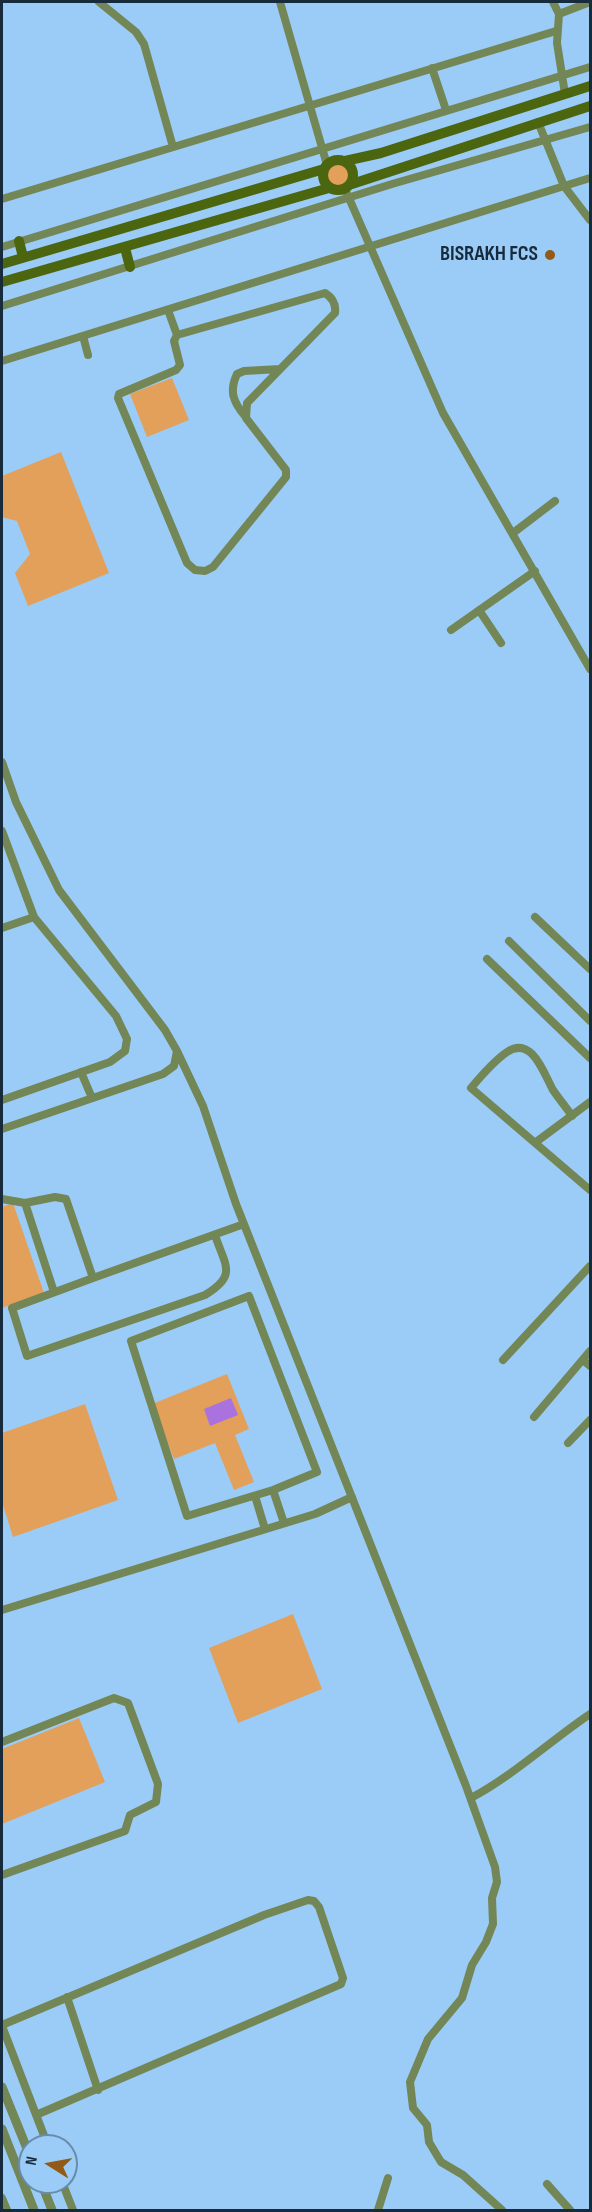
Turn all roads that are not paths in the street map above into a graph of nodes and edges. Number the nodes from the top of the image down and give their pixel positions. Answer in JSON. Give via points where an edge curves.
{"nodes":[{"id":1,"x":99,"y":2,"type":"edge"},
{"id":2,"x":280,"y":2,"type":"edge"},
{"id":3,"x":553,"y":2,"type":"edge"},
{"id":4,"x":591,"y":2,"type":"edge"},
{"id":5,"x":559,"y":14,"type":"junction"},
{"id":6,"x":556,"y":31,"type":"junction"},
{"id":7,"x":591,"y":67,"type":"edge"},
{"id":8,"x":432,"y":68,"type":"junction"},
{"id":9,"x":562,"y":77,"type":"junction"},
{"id":10,"x":591,"y":86,"type":"edge"},
{"id":11,"x":565,"y":94,"type":"junction"},
{"id":12,"x":310,"y":105,"type":"junction"},
{"id":13,"x":591,"y":106,"type":"edge"},
{"id":14,"x":446,"y":110,"type":"junction"},
{"id":15,"x":538,"y":122,"type":"junction"},
{"id":16,"x":591,"y":127,"type":"edge"},
{"id":17,"x":545,"y":140,"type":"junction"},
{"id":18,"x":173,"y":147,"type":"junction"},
{"id":19,"x":322,"y":149,"type":"junction"},
{"id":20,"x":345,"y":161,"type":"junction"},
{"id":21,"x":325,"y":167,"type":"junction"},
{"id":22,"x":591,"y":178,"type":"edge"},
{"id":23,"x":564,"y":186,"type":"junction"},
{"id":24,"x":329,"y":188,"type":"junction"},
{"id":25,"x":349,"y":191,"type":"junction"},
{"id":26,"x":2,"y":199,"type":"edge"},
{"id":27,"x":591,"y":220,"type":"edge"},
{"id":28,"x":19,"y":241,"type":"junction"},
{"id":29,"x":369,"y":246,"type":"junction"},
{"id":30,"x":2,"y":247,"type":"edge"},
{"id":31,"x":125,"y":248,"type":"junction"},
{"id":32,"x":23,"y":257,"type":"junction"},
{"id":33,"x":2,"y":264,"type":"edge"},
{"id":34,"x":130,"y":267,"type":"junction"},
{"id":35,"x":2,"y":282,"type":"edge"},
{"id":36,"x":2,"y":306,"type":"edge"},
{"id":37,"x":168,"y":310,"type":"junction"},
{"id":38,"x":177,"y":335,"type":"junction"},
{"id":39,"x":83,"y":336,"type":"junction"},
{"id":40,"x":88,"y":355,"type":"dead end"},
{"id":41,"x":2,"y":361,"type":"edge"},
{"id":42,"x":280,"y":369,"type":"junction"},
{"id":43,"x":246,"y":418,"type":"junction"},
{"id":44,"x":555,"y":501,"type":"dead end"},
{"id":45,"x":513,"y":532,"type":"junction"},
{"id":46,"x":535,"y":571,"type":"junction"},
{"id":47,"x":479,"y":610,"type":"junction"},
{"id":48,"x":451,"y":630,"type":"dead end"},
{"id":49,"x":501,"y":643,"type":"dead end"},
{"id":50,"x":591,"y":669,"type":"edge"},
{"id":51,"x":2,"y":762,"type":"edge"},
{"id":52,"x":2,"y":831,"type":"edge"},
{"id":53,"x":34,"y":917,"type":"junction"},
{"id":54,"x":535,"y":917,"type":"dead end"},
{"id":55,"x":2,"y":928,"type":"edge"},
{"id":56,"x":509,"y":941,"type":"dead end"},
{"id":57,"x":487,"y":959,"type":"dead end"},
{"id":58,"x":591,"y":969,"type":"edge"},
{"id":59,"x":591,"y":1021,"type":"edge"},
{"id":60,"x":177,"y":1052,"type":"junction"},
{"id":61,"x":591,"y":1058,"type":"edge"},
{"id":62,"x":81,"y":1072,"type":"junction"},
{"id":63,"x":92,"y":1098,"type":"junction"},
{"id":64,"x":2,"y":1100,"type":"edge"},
{"id":65,"x":591,"y":1102,"type":"edge"},
{"id":66,"x":573,"y":1116,"type":"junction"},
{"id":67,"x":2,"y":1129,"type":"edge"},
{"id":68,"x":536,"y":1142,"type":"junction"},
{"id":69,"x":591,"y":1190,"type":"edge"},
{"id":70,"x":2,"y":1199,"type":"edge"},
{"id":71,"x":25,"y":1203,"type":"junction"},
{"id":72,"x":244,"y":1224,"type":"junction"},
{"id":73,"x":215,"y":1235,"type":"junction"},
{"id":74,"x":591,"y":1266,"type":"edge"},
{"id":75,"x":93,"y":1278,"type":"junction"},
{"id":76,"x":54,"y":1292,"type":"junction"},
{"id":77,"x":591,"y":1352,"type":"edge"},
{"id":78,"x":503,"y":1360,"type":"dead end"},
{"id":79,"x":583,"y":1360,"type":"junction"},
{"id":80,"x":591,"y":1366,"type":"edge"},
{"id":81,"x":534,"y":1417,"type":"dead end"},
{"id":82,"x":591,"y":1420,"type":"edge"},
{"id":83,"x":568,"y":1443,"type":"dead end"},
{"id":84,"x":273,"y":1490,"type":"junction"},
{"id":85,"x":255,"y":1496,"type":"junction"},
{"id":86,"x":352,"y":1497,"type":"junction"},
{"id":87,"x":284,"y":1523,"type":"junction"},
{"id":88,"x":265,"y":1529,"type":"junction"},
{"id":89,"x":2,"y":1610,"type":"edge"},
{"id":90,"x":591,"y":1714,"type":"edge"},
{"id":91,"x":2,"y":1742,"type":"edge"},
{"id":92,"x":471,"y":1798,"type":"junction"},
{"id":93,"x":2,"y":1875,"type":"edge"},
{"id":94,"x":68,"y":1997,"type":"junction"},
{"id":95,"x":2,"y":2025,"type":"edge"},
{"id":96,"x":2,"y":2087,"type":"edge"},
{"id":97,"x":98,"y":2090,"type":"junction"},
{"id":98,"x":36,"y":2115,"type":"junction"},
{"id":99,"x":2,"y":2129,"type":"edge"},
{"id":100,"x":21,"y":2134,"type":"edge"},
{"id":101,"x":43,"y":2134,"type":"edge"},
{"id":102,"x":388,"y":2178,"type":"dead end"},
{"id":103,"x":547,"y":2184,"type":"dead end"},
{"id":104,"x":46,"y":2194,"type":"edge"},
{"id":105,"x":67,"y":2194,"type":"edge"},
{"id":106,"x":2,"y":2198,"type":"edge"},
{"id":107,"x":7,"y":2211,"type":"edge"},
{"id":108,"x":34,"y":2211,"type":"edge"},
{"id":109,"x":52,"y":2211,"type":"edge"},
{"id":110,"x":73,"y":2211,"type":"edge"},
{"id":111,"x":378,"y":2211,"type":"edge"},
{"id":112,"x":502,"y":2211,"type":"edge"},
{"id":113,"x":570,"y":2211,"type":"edge"}],
"edges":[{"from":1,"to":18,"type":"street","via":[[127,24],[144,44]]},
{"from":2,"to":12,"type":"street"},
{"from":3,"to":5,"type":"street"},
{"from":4,"to":5,"type":"street"},
{"from":5,"to":6,"type":"street"},
{"from":6,"to":8,"type":"street"},
{"from":6,"to":9,"type":"street"},
{"from":7,"to":9,"type":"street"},
{"from":8,"to":12,"type":"street"},
{"from":8,"to":14,"type":"street"},
{"from":9,"to":11,"type":"street"},
{"from":9,"to":14,"type":"street"},
{"from":10,"to":11,"type":"main road"},
{"from":11,"to":20,"type":"main road"},
{"from":12,"to":18,"type":"street"},
{"from":12,"to":19,"type":"street"},
{"from":13,"to":15,"type":"main road"},
{"from":14,"to":19,"type":"street"},
{"from":15,"to":17,"type":"street"},
{"from":15,"to":25,"type":"main road"},
{"from":16,"to":17,"type":"street"},
{"from":17,"to":23,"type":"street"},
{"from":17,"to":25,"type":"street","via":[[392,184]]},
{"from":18,"to":26,"type":"street"},
{"from":19,"to":21,"type":"street"},
{"from":19,"to":28,"type":"street"},
{"from":20,"to":21,"type":"main road","via":[[335,160]]},
{"from":20,"to":25,"type":"main road","via":[[354,173]]},
{"from":21,"to":24,"type":"main road","via":[[323,179]]},
{"from":21,"to":32,"type":"main road"},
{"from":22,"to":23,"type":"street"},
{"from":23,"to":27,"type":"street"},
{"from":23,"to":29,"type":"street"},
{"from":24,"to":25,"type":"main road"},
{"from":24,"to":31,"type":"main road"},
{"from":25,"to":29,"type":"street"},
{"from":25,"to":34,"type":"street"},
{"from":28,"to":30,"type":"street"},
{"from":28,"to":32,"type":"main road"},
{"from":29,"to":37,"type":"street"},
{"from":29,"to":45,"type":"street","via":[[442,413]]},
{"from":31,"to":34,"type":"main road"},
{"from":31,"to":35,"type":"main road"},
{"from":32,"to":33,"type":"main road"},
{"from":34,"to":36,"type":"street"},
{"from":37,"to":38,"type":"street"},
{"from":37,"to":39,"type":"street"},
{"from":38,"to":42,"type":"street","via":[[326,294],[331,297],[335,313]]},
{"from":38,"to":43,"type":"street","via":[[174,341],[180,365],[176,370],[119,394],[118,398],[187,563],[195,570],[213,567],[286,477],[286,470]]},
{"from":39,"to":40,"type":"street"},
{"from":39,"to":41,"type":"street"},
{"from":42,"to":43,"type":"street","via":[[247,403]]},
{"from":42,"to":43,"type":"street","via":[[237,374],[232,385],[233,398]]},
{"from":44,"to":45,"type":"street"},
{"from":45,"to":46,"type":"street"},
{"from":46,"to":47,"type":"street"},
{"from":46,"to":50,"type":"street"},
{"from":47,"to":48,"type":"street"},
{"from":47,"to":49,"type":"street"},
{"from":51,"to":60,"type":"street","via":[[16,802],[59,890],[165,1030]]},
{"from":52,"to":53,"type":"street"},
{"from":53,"to":55,"type":"street"},
{"from":53,"to":62,"type":"street","via":[[116,1016],[127,1039],[125,1051],[110,1062]]},
{"from":54,"to":58,"type":"street"},
{"from":56,"to":59,"type":"street"},
{"from":57,"to":61,"type":"street"},
{"from":60,"to":63,"type":"street","via":[[174,1066],[163,1074]]},
{"from":60,"to":72,"type":"street","via":[[203,1106]]},
{"from":62,"to":63,"type":"street"},
{"from":62,"to":64,"type":"street"},
{"from":63,"to":67,"type":"street"},
{"from":65,"to":66,"type":"street"},
{"from":66,"to":68,"type":"street"},
{"from":66,"to":68,"type":"street","via":[[534,1055],[518,1048],[508,1051],[471,1089]]},
{"from":68,"to":69,"type":"street"},
{"from":70,"to":71,"type":"street"},
{"from":71,"to":75,"type":"street","via":[[55,1197],[66,1199]]},
{"from":71,"to":76,"type":"street"},
{"from":72,"to":73,"type":"street"},
{"from":72,"to":86,"type":"street"},
{"from":73,"to":75,"type":"street"},
{"from":73,"to":76,"type":"street","via":[[227,1273],[219,1286],[205,1295],[27,1356],[12,1308]]},
{"from":74,"to":78,"type":"street"},
{"from":75,"to":76,"type":"street"},
{"from":77,"to":79,"type":"street"},
{"from":79,"to":80,"type":"street"},
{"from":79,"to":81,"type":"street"},
{"from":82,"to":83,"type":"street"},
{"from":84,"to":85,"type":"street"},
{"from":84,"to":85,"type":"street","via":[[317,1472],[249,1296],[131,1341],[186,1516]]},
{"from":84,"to":87,"type":"street"},
{"from":85,"to":88,"type":"street"},
{"from":86,"to":87,"type":"street"},
{"from":86,"to":92,"type":"street"},
{"from":87,"to":88,"type":"street"},
{"from":88,"to":89,"type":"street"},
{"from":90,"to":92,"type":"street","via":[[499,1783]]},
{"from":91,"to":93,"type":"street","via":[[114,1698],[121,1699],[128,1703],[158,1784],[158,1796],[156,1802],[130,1815],[125,1831]]},
{"from":92,"to":112,"type":"street","via":[[495,1867],[491,1932],[471,1965],[462,1998],[428,2040],[410,2082],[413,2108],[427,2125],[429,2142],[441,2162],[463,2175]]},
{"from":94,"to":95,"type":"street"},
{"from":94,"to":97,"type":"street"},
{"from":94,"to":97,"type":"street","via":[[308,1900],[319,1907],[343,1978],[336,1988]]},
{"from":95,"to":98,"type":"street"},
{"from":96,"to":100,"type":"street"},
{"from":97,"to":98,"type":"street"},
{"from":98,"to":101,"type":"street"},
{"from":99,"to":108,"type":"street"},
{"from":102,"to":111,"type":"street"},
{"from":103,"to":113,"type":"street"},
{"from":104,"to":109,"type":"street"},
{"from":105,"to":110,"type":"street"},
{"from":106,"to":107,"type":"street"}]}
